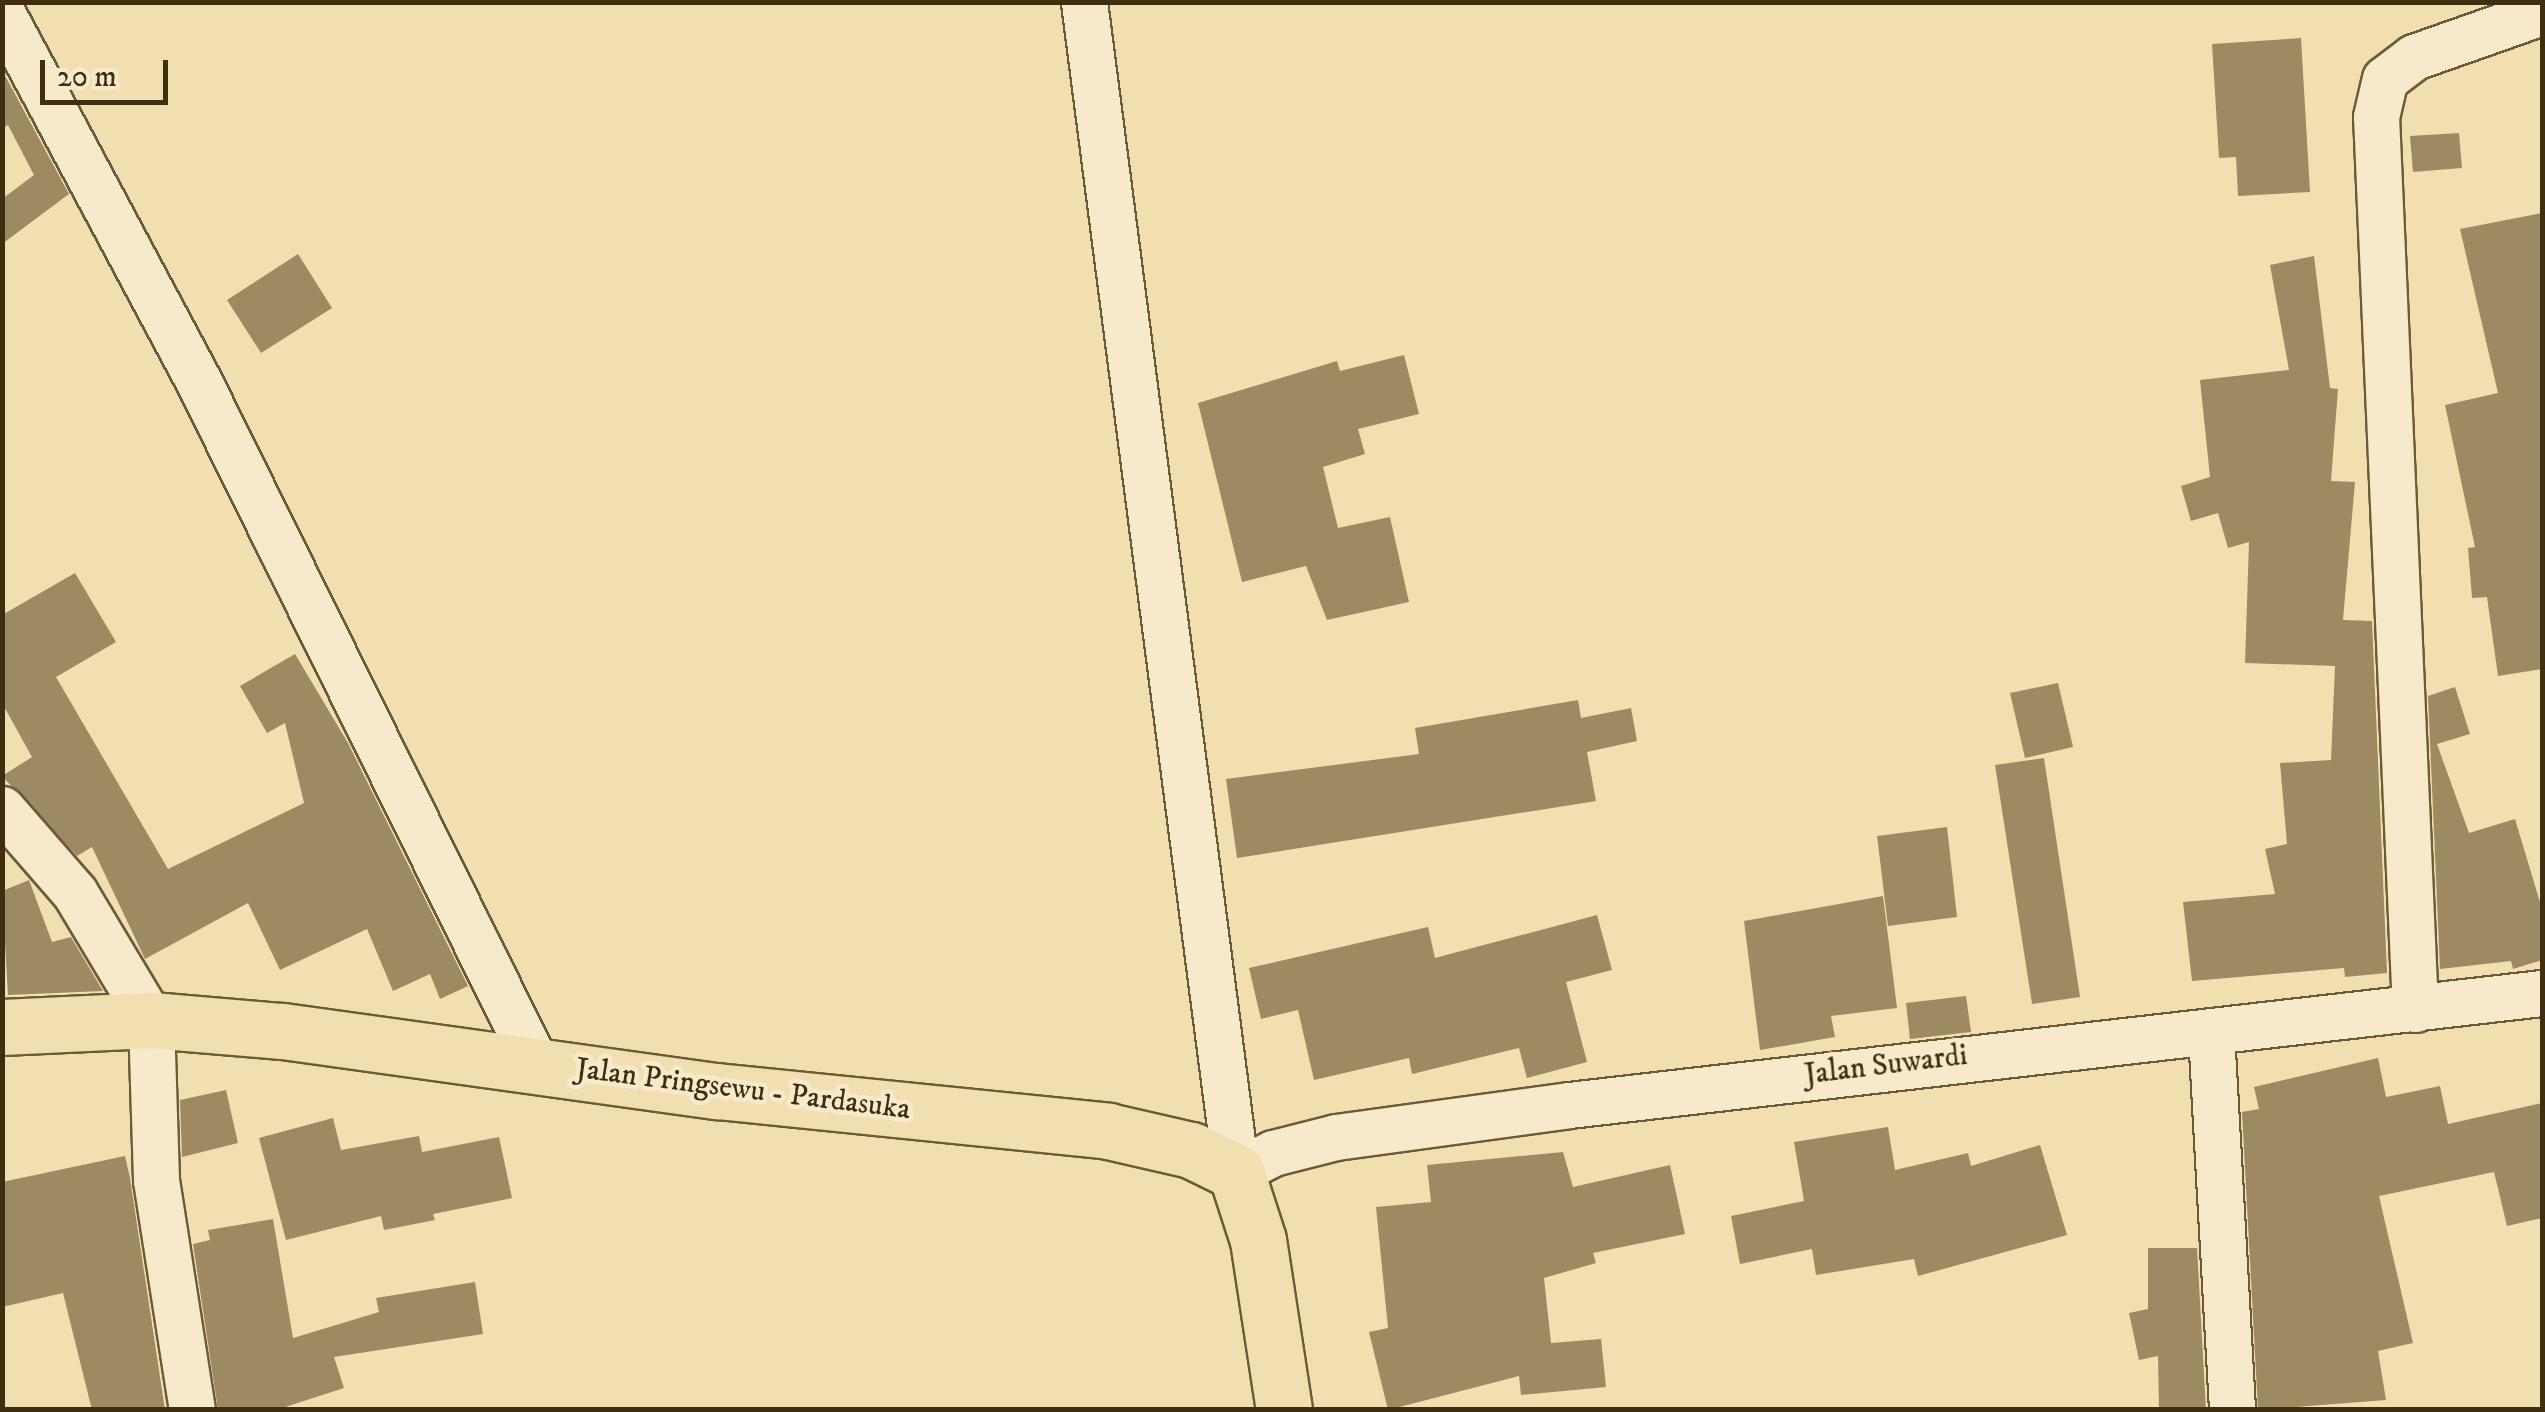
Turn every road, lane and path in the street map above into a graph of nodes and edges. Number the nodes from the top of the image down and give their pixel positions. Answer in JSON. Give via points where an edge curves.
{"nodes":[{"id":1,"x":1084,"y":2,"type":"edge"},
{"id":2,"x":2542,"y":12,"type":"edge"},
{"id":3,"x":2,"y":13,"type":"edge"},
{"id":4,"x":2,"y":809,"type":"edge"},
{"id":5,"x":2542,"y":993,"type":"edge"},
{"id":6,"x":2415,"y":1009,"type":"junction"},
{"id":7,"x":151,"y":1020,"type":"junction"},
{"id":8,"x":2,"y":1027,"type":"edge"},
{"id":9,"x":2211,"y":1033,"type":"junction"},
{"id":10,"x":535,"y":1062,"type":"junction"},
{"id":11,"x":1236,"y":1172,"type":"junction"},
{"id":12,"x":192,"y":1410,"type":"edge"},
{"id":13,"x":1284,"y":1410,"type":"edge"},
{"id":14,"x":2232,"y":1410,"type":"edge"}],
"edges":[{"from":1,"to":11,"type":"street"},
{"from":2,"to":6,"type":"street","via":[[2414,57],[2385,79],[2376,117]]},
{"from":3,"to":10,"type":"street","via":[[190,365]]},
{"from":4,"to":7,"type":"street","via":[[75,893]]},
{"from":5,"to":6,"type":"street","name":"Jalan Suwardi"},
{"from":6,"to":9,"type":"street","name":"Jalan Suwardi"},
{"from":7,"to":8,"type":"main road","name":"Jalan Pringsewu - Pardasuka"},
{"from":7,"to":10,"type":"main road","name":"Jalan Pringsewu - Pardasuka"},
{"from":7,"to":12,"type":"street","via":[[156,1180]]},
{"from":9,"to":11,"type":"street","name":"Jalan Suwardi","via":[[1336,1137],[1273,1153]]},
{"from":9,"to":14,"type":"street"},
{"from":10,"to":11,"type":"main road","name":"Jalan Pringsewu - Pardasuka","via":[[717,1091],[1108,1131],[1191,1150]]},
{"from":11,"to":13,"type":"main road","via":[[1258,1240]]}]}
